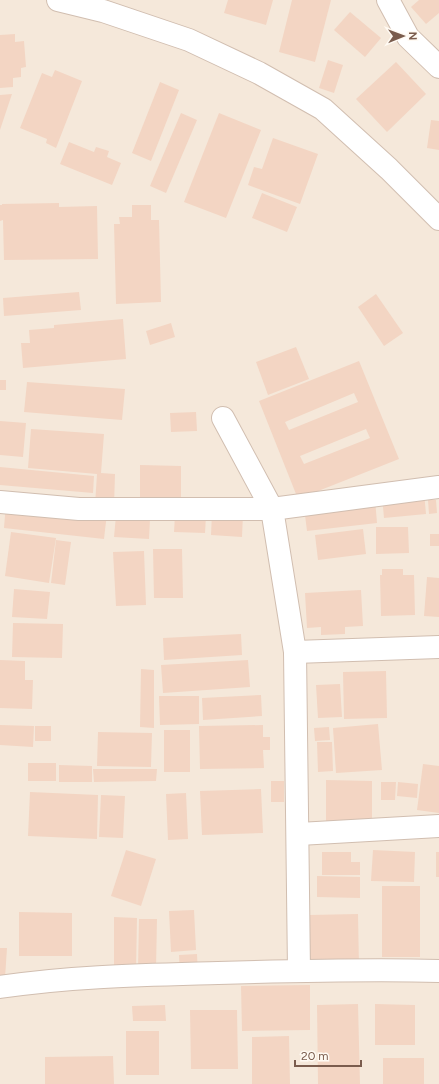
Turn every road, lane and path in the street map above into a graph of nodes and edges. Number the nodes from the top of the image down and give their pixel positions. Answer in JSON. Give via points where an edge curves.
{"nodes":[{"id":1,"x":58,"y":0,"type":"edge"},
{"id":2,"x":388,"y":0,"type":"edge"},
{"id":3,"x":439,"y":67,"type":"edge"},
{"id":4,"x":439,"y":219,"type":"edge"},
{"id":5,"x":224,"y":418,"type":"dead end"},
{"id":6,"x":439,"y":487,"type":"edge"},
{"id":7,"x":0,"y":502,"type":"edge"},
{"id":8,"x":272,"y":509,"type":"junction"},
{"id":9,"x":439,"y":647,"type":"edge"},
{"id":10,"x":295,"y":652,"type":"junction"},
{"id":11,"x":439,"y":826,"type":"edge"},
{"id":12,"x":299,"y":834,"type":"junction"},
{"id":13,"x":299,"y":971,"type":"junction"},
{"id":14,"x":439,"y":971,"type":"edge"},
{"id":15,"x":0,"y":987,"type":"edge"}],
"edges":[{"from":1,"to":4,"type":"street","via":[[103,11],[189,40],[259,73],[323,109],[390,169]]},
{"from":2,"to":3,"type":"street","via":[[408,37]]},
{"from":5,"to":8,"type":"street"},
{"from":6,"to":8,"type":"street"},
{"from":7,"to":8,"type":"street","via":[[79,509]]},
{"from":8,"to":10,"type":"street"},
{"from":9,"to":10,"type":"street"},
{"from":10,"to":12,"type":"street"},
{"from":11,"to":12,"type":"street"},
{"from":12,"to":13,"type":"street"},
{"from":13,"to":14,"type":"street"},
{"from":13,"to":15,"type":"street","via":[[119,975]]}]}
